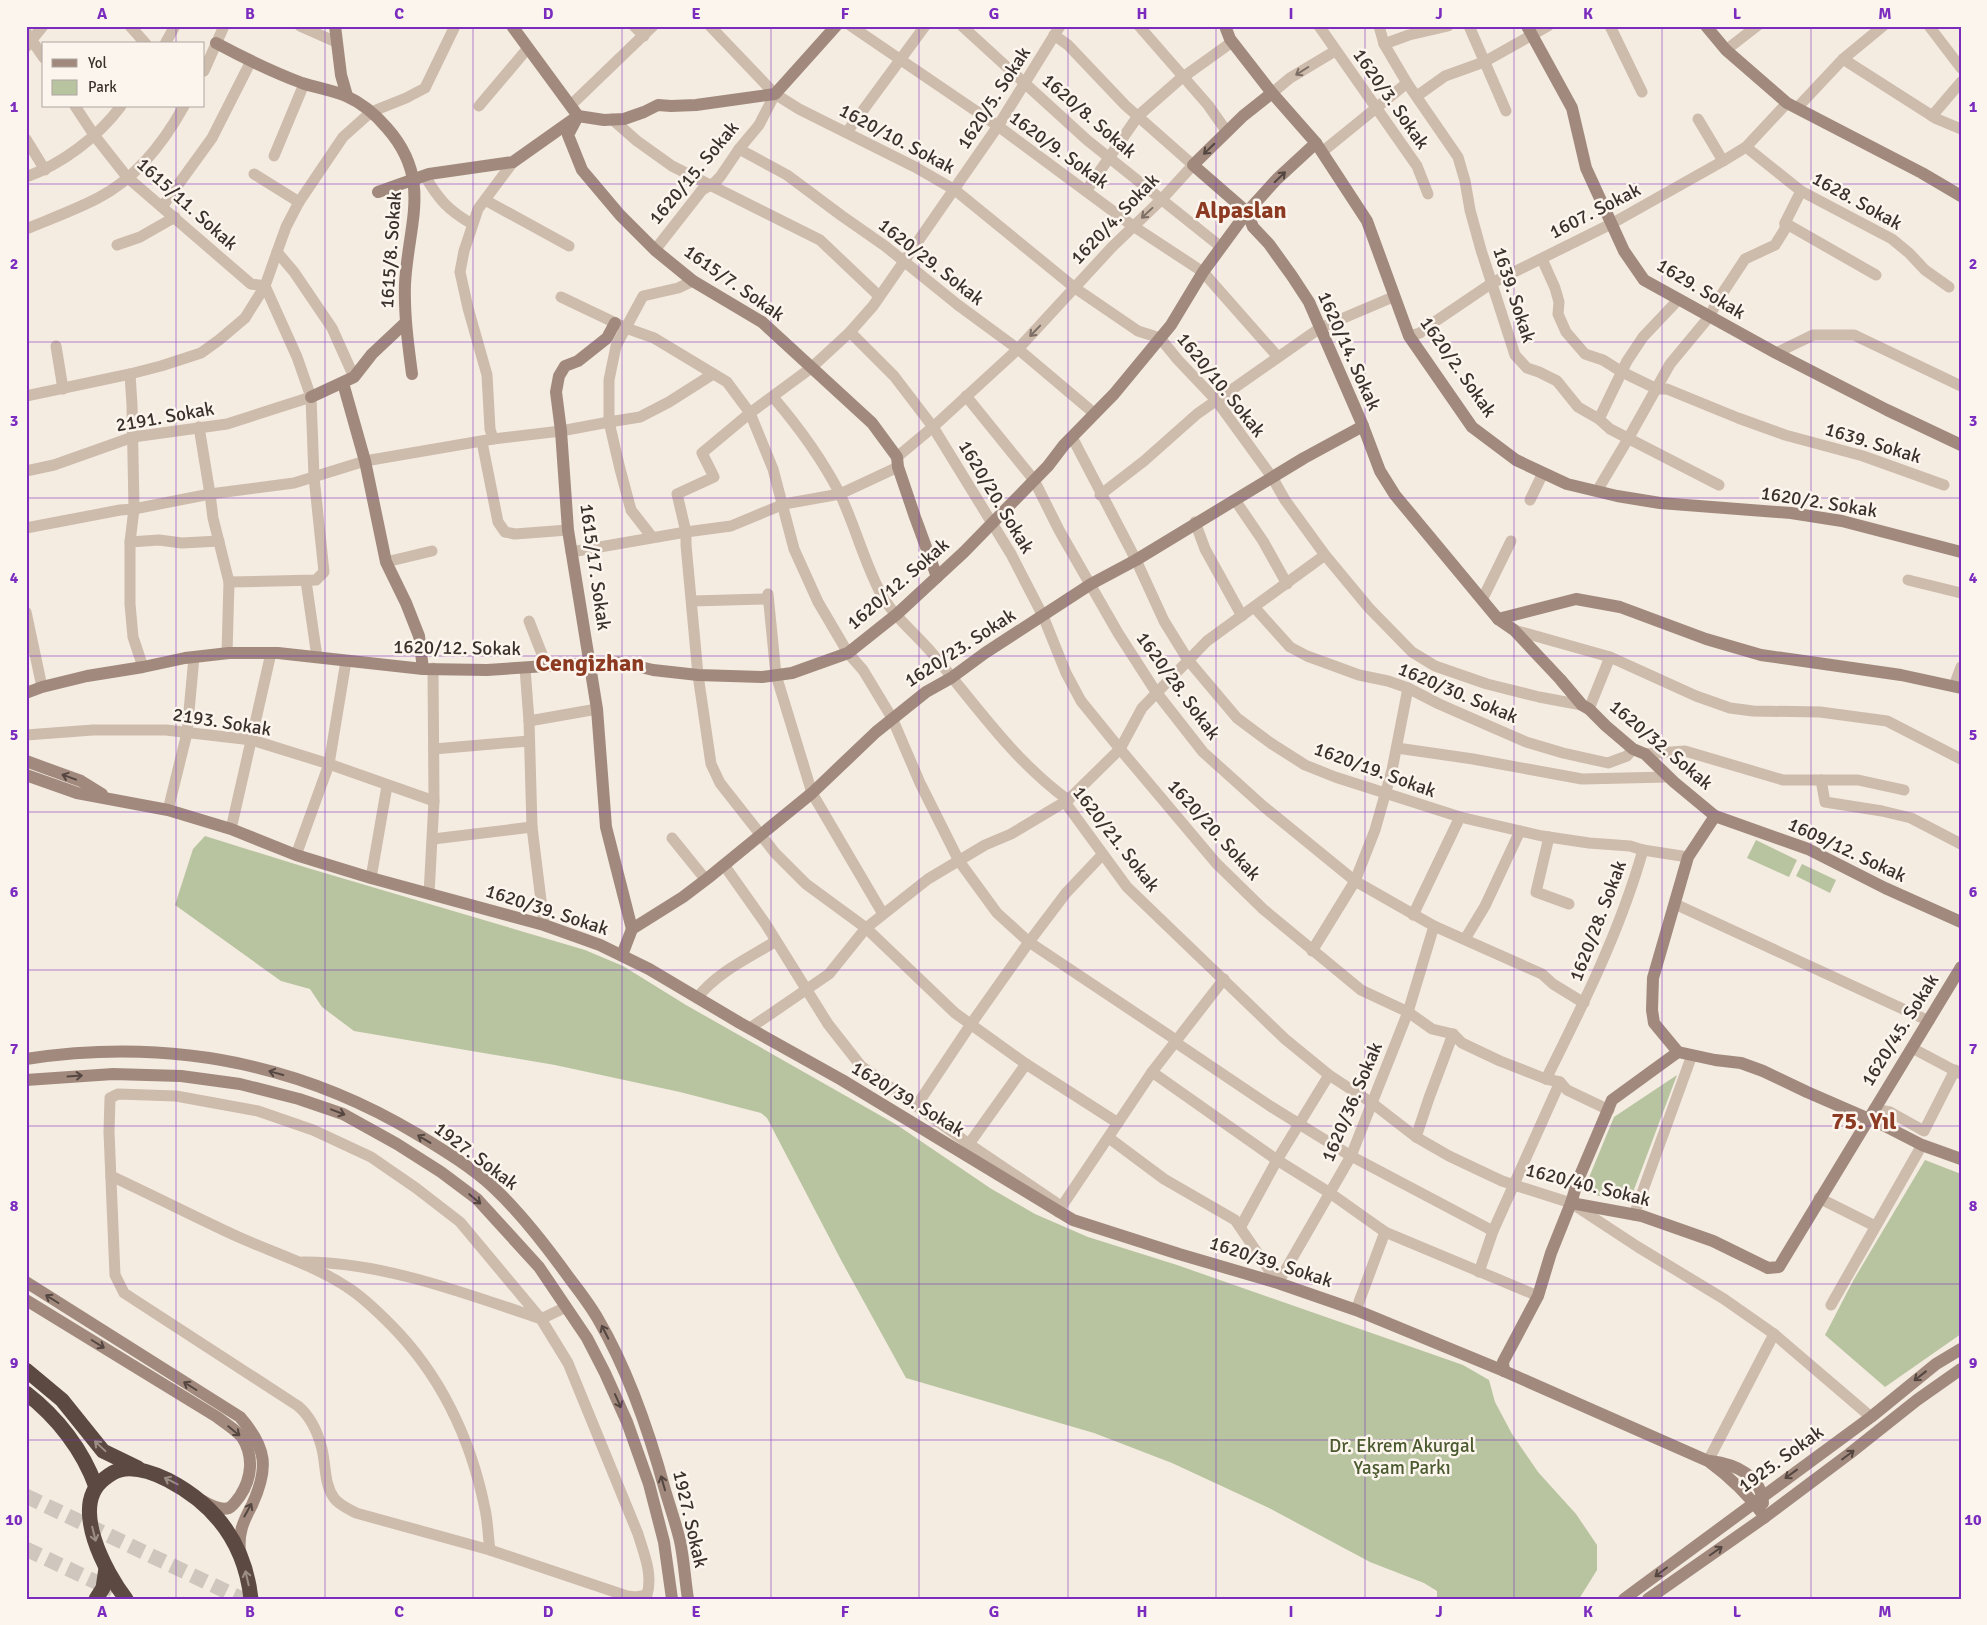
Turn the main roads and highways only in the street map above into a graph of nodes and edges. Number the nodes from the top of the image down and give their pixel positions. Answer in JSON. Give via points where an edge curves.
{"nodes":[{"id":1,"x":335,"y":26,"type":"edge"},
{"id":2,"x":512,"y":26,"type":"edge"},
{"id":3,"x":836,"y":26,"type":"edge"},
{"id":4,"x":1224,"y":26,"type":"edge"},
{"id":5,"x":1706,"y":26,"type":"edge"},
{"id":6,"x":1529,"y":31,"type":"edge"},
{"id":7,"x":216,"y":43,"type":"road end"},
{"id":8,"x":1272,"y":93,"type":"junction"},
{"id":9,"x":347,"y":96,"type":"junction"},
{"id":10,"x":578,"y":116,"type":"junction"},
{"id":11,"x":1319,"y":148,"type":"junction"},
{"id":12,"x":1193,"y":165,"type":"joint"},
{"id":13,"x":420,"y":178,"type":"junction"},
{"id":14,"x":378,"y":192,"type":"dead end"},
{"id":15,"x":1961,"y":196,"type":"edge"},
{"id":16,"x":1247,"y":212,"type":"junction"},
{"id":17,"x":405,"y":323,"type":"junction"},
{"id":18,"x":620,"y":325,"type":"road end"},
{"id":19,"x":412,"y":374,"type":"dead end"},
{"id":20,"x":349,"y":380,"type":"junction"},
{"id":21,"x":311,"y":397,"type":"road end"},
{"id":22,"x":1363,"y":426,"type":"junction"},
{"id":23,"x":1961,"y":445,"type":"edge"},
{"id":24,"x":1961,"y":552,"type":"edge"},
{"id":25,"x":937,"y":577,"type":"junction"},
{"id":26,"x":1498,"y":619,"type":"junction"},
{"id":27,"x":591,"y":663,"type":"junction"},
{"id":28,"x":428,"y":669,"type":"junction"},
{"id":29,"x":1957,"y":687,"type":"edge"},
{"id":30,"x":27,"y":692,"type":"edge"},
{"id":31,"x":1586,"y":707,"type":"joint"},
{"id":32,"x":26,"y":761,"type":"edge"},
{"id":33,"x":26,"y":775,"type":"edge"},
{"id":34,"x":109,"y":798,"type":"junction"},
{"id":35,"x":1715,"y":816,"type":"junction"},
{"id":36,"x":1961,"y":922,"type":"edge"},
{"id":37,"x":632,"y":929,"type":"junction"},
{"id":38,"x":622,"y":955,"type":"junction"},
{"id":39,"x":1961,"y":967,"type":"edge"},
{"id":40,"x":1678,"y":1052,"type":"junction"},
{"id":41,"x":26,"y":1059,"type":"edge"},
{"id":42,"x":26,"y":1080,"type":"edge"},
{"id":43,"x":1871,"y":1114,"type":"junction"},
{"id":44,"x":1961,"y":1159,"type":"edge"},
{"id":45,"x":1571,"y":1203,"type":"junction"},
{"id":46,"x":1779,"y":1268,"type":"joint"},
{"id":47,"x":26,"y":1282,"type":"edge"},
{"id":48,"x":26,"y":1300,"type":"edge"},
{"id":49,"x":1961,"y":1349,"type":"edge"},
{"id":50,"x":1961,"y":1369,"type":"edge"},
{"id":51,"x":26,"y":1370,"type":"edge"},
{"id":52,"x":1504,"y":1371,"type":"junction"},
{"id":53,"x":26,"y":1393,"type":"edge"},
{"id":54,"x":142,"y":1470,"type":"junction"},
{"id":55,"x":96,"y":1487,"type":"junction"},
{"id":56,"x":198,"y":1498,"type":"junction"},
{"id":57,"x":1758,"y":1498,"type":"junction"},
{"id":58,"x":1764,"y":1517,"type":"junction"},
{"id":59,"x":240,"y":1557,"type":"junction"},
{"id":60,"x":106,"y":1568,"type":"junction"},
{"id":61,"x":96,"y":1599,"type":"edge"},
{"id":62,"x":126,"y":1599,"type":"edge"},
{"id":63,"x":251,"y":1599,"type":"edge"},
{"id":64,"x":672,"y":1599,"type":"edge"},
{"id":65,"x":688,"y":1599,"type":"edge"},
{"id":66,"x":1624,"y":1599,"type":"edge"},
{"id":67,"x":1648,"y":1599,"type":"edge"}],
"edges":[{"from":1,"to":9,"type":"main road"},
{"from":2,"to":10,"type":"main road"},
{"from":3,"to":10,"type":"main road","name":"1620/15. Sokak","via":[[775,94],[696,105],[658,105],[624,119]]},
{"from":4,"to":8,"type":"main road","name":"1620/2. Sokak","via":[[1232,42]]},
{"from":5,"to":15,"type":"main road","via":[[1726,50],[1792,105]]},
{"from":6,"to":23,"type":"main road","name":"1629. Sokak","via":[[1572,108],[1586,168],[1624,251],[1644,280],[1776,353]]},
{"from":7,"to":9,"type":"main road","name":"1615/8. Sokak","via":[[304,84]]},
{"from":8,"to":11,"type":"main road","name":"1620/2. Sokak"},
{"from":8,"to":12,"type":"main road","name":"1620/4. Sokak","one_way":true},
{"from":9,"to":13,"type":"main road","name":"1615/8. Sokak","via":[[371,112],[396,138]]},
{"from":10,"to":13,"type":"main road","via":[[513,162]]},
{"from":10,"to":25,"type":"main road","name":"1615/7. Sokak","via":[[568,134],[582,170],[620,215],[693,281],[762,322],[872,423],[897,462]]},
{"from":16,"to":11,"type":"main road","name":"1620/12. Sokak","one_way":true,"via":[[1277,179]]},
{"from":11,"to":24,"type":"main road","name":"1620/2. Sokak","via":[[1366,221],[1409,336],[1472,427],[1516,460],[1566,484],[1596,491],[1660,504],[1791,513],[1842,521]]},
{"from":12,"to":16,"type":"main road","name":"1620/14. Sokak"},
{"from":13,"to":14,"type":"main road"},
{"from":13,"to":17,"type":"main road","name":"1615/8. Sokak","via":[[405,284]]},
{"from":16,"to":22,"type":"main road","name":"1620/14. Sokak","via":[[1253,227],[1270,244],[1309,302]]},
{"from":16,"to":25,"type":"main road","name":"1620/12. Sokak","via":[[1221,246],[1171,325],[1114,394]]},
{"from":17,"to":19,"type":"main road","name":"1615/8. Sokak"},
{"from":17,"to":20,"type":"main road"},
{"from":18,"to":27,"type":"main road","name":"1615/17. Sokak","via":[[578,361],[565,366],[556,392],[568,530]]},
{"from":20,"to":21,"type":"main road"},
{"from":20,"to":28,"type":"main road","via":[[386,562],[419,636]]},
{"from":22,"to":26,"type":"main road","name":"1620/14. Sokak","via":[[1380,472],[1395,495]]},
{"from":22,"to":37,"type":"main road","name":"1620/23. Sokak","via":[[1091,584],[926,692],[892,718],[812,793],[706,880]]},
{"from":25,"to":27,"type":"main road","name":"1620/12. Sokak","via":[[848,653],[792,673],[746,677],[698,675],[624,663]]},
{"from":26,"to":29,"type":"main road","via":[[1576,599],[1620,607],[1706,639],[1761,654],[1901,675]]},
{"from":26,"to":31,"type":"main road","name":"1620/14. Sokak","via":[[1514,630]]},
{"from":27,"to":28,"type":"main road","name":"1620/12. Sokak","via":[[487,670]]},
{"from":27,"to":37,"type":"main road","name":"1615/17. Sokak","via":[[606,827]]},
{"from":28,"to":30,"type":"main road","name":"1620/12. Sokak","via":[[271,653],[227,653],[88,676]]},
{"from":31,"to":35,"type":"main road","name":"1620/32. Sokak"},
{"from":34,"to":32,"type":"main road","one_way":true,"via":[[81,781]]},
{"from":33,"to":34,"type":"main road","via":[[77,793]]},
{"from":34,"to":38,"type":"main road","name":"1620/39. Sokak","via":[[168,810],[231,829],[371,878],[544,925]]},
{"from":35,"to":36,"type":"main road","name":"1609/12. Sokak","via":[[1808,849]]},
{"from":35,"to":40,"type":"main road","via":[[1688,857],[1653,978],[1654,1022]]},
{"from":37,"to":38,"type":"main road"},
{"from":38,"to":52,"type":"main road","name":"1620/39. Sokak","via":[[876,1100],[1060,1209],[1073,1220],[1356,1310]]},
{"from":39,"to":43,"type":"main road","name":"1620/45. Sokak"},
{"from":40,"to":43,"type":"main road","via":[[1763,1070]]},
{"from":40,"to":45,"type":"main road","via":[[1612,1100]]},
{"from":65,"to":41,"type":"main road","name":"1927. Sokak","one_way":true,"via":[[675,1523],[653,1448],[622,1366],[598,1318],[547,1247],[492,1186],[448,1153],[393,1120],[307,1081],[227,1061],[128,1050]]},
{"from":42,"to":64,"type":"main road","name":"1927. Sokak","one_way":true,"via":[[113,1074],[181,1076],[240,1084],[299,1099],[343,1114],[397,1144],[476,1199],[540,1267],[587,1338],[627,1422],[649,1484],[664,1542]]},
{"from":43,"to":44,"type":"main road","via":[[1883,1125],[1922,1145]]},
{"from":43,"to":46,"type":"main road","name":"1620/45. Sokak"},
{"from":45,"to":46,"type":"main road","name":"1620/40. Sokak","via":[[1634,1215],[1714,1241],[1768,1268]]},
{"from":45,"to":52,"type":"main road","via":[[1538,1296],[1503,1362]]},
{"from":59,"to":47,"type":"main road","one_way":true,"via":[[240,1529],[253,1503],[263,1467],[263,1451],[254,1433],[240,1417]]},
{"from":48,"to":56,"type":"main road","one_way":true,"via":[[218,1418],[241,1436],[250,1457],[249,1477],[244,1490],[229,1508],[220,1508]]},
{"from":49,"to":57,"type":"main road","name":"1925. Sokak","one_way":true,"via":[[1936,1364],[1871,1417]]},
{"from":58,"to":50,"type":"main road","name":"1925. Sokak","one_way":true},
{"from":54,"to":51,"type":"highway","one_way":true,"via":[[103,1450],[62,1400]]},
{"from":52,"to":57,"type":"main road","name":"1620/39. Sokak","via":[[1708,1461]]},
{"from":53,"to":55,"type":"highway","via":[[78,1449]]},
{"from":54,"to":55,"type":"highway","via":[[120,1470],[110,1474]]},
{"from":56,"to":54,"type":"highway","one_way":true,"via":[[157,1474]]},
{"from":55,"to":60,"type":"highway","one_way":true,"via":[[90,1504],[90,1520]]},
{"from":56,"to":59,"type":"highway","via":[[222,1524]]},
{"from":57,"to":58,"type":"main road","name":"1620/39. Sokak"},
{"from":57,"to":66,"type":"main road","name":"1925. Sokak","one_way":true},
{"from":67,"to":58,"type":"main road","name":"1925. Sokak","one_way":true},
{"from":63,"to":59,"type":"highway","one_way":true},
{"from":60,"to":61,"type":"highway","via":[[103,1588]]},
{"from":60,"to":62,"type":"highway"}]}
